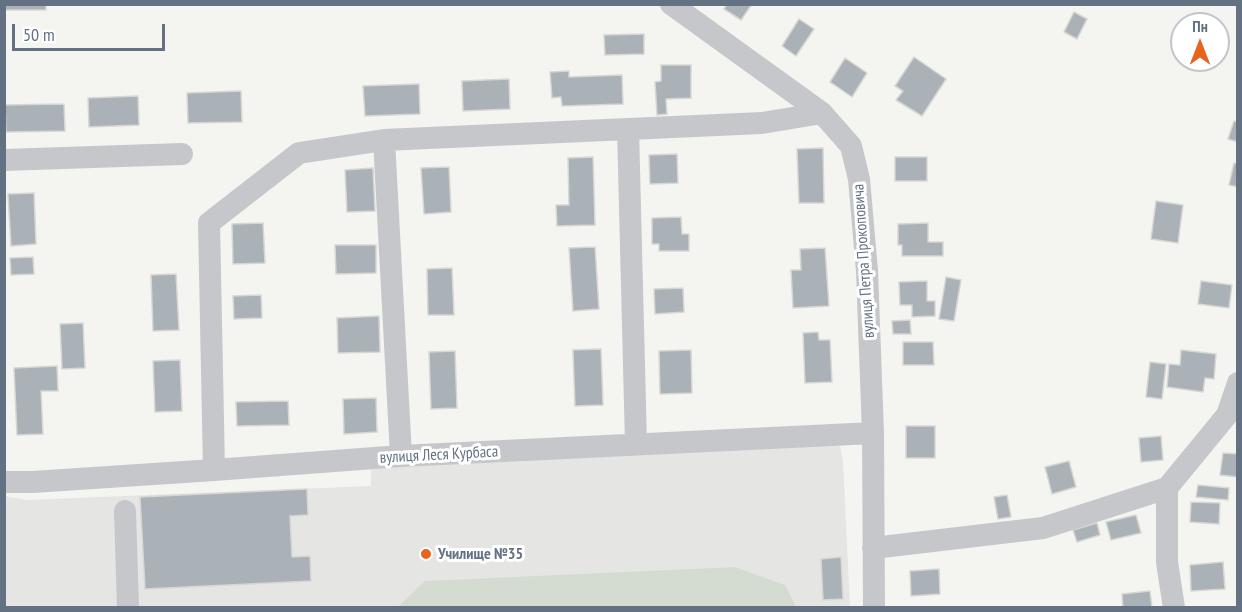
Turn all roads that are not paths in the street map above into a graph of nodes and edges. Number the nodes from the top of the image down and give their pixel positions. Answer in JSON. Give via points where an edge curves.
{"nodes":[{"id":1,"x":671,"y":4,"type":"edge"},
{"id":2,"x":822,"y":113,"type":"junction"},
{"id":3,"x":627,"y":129,"type":"junction"},
{"id":4,"x":384,"y":140,"type":"junction"},
{"id":5,"x":182,"y":153,"type":"dead end"},
{"id":6,"x":4,"y":160,"type":"edge"},
{"id":7,"x":1238,"y":383,"type":"edge"},
{"id":8,"x":873,"y":433,"type":"junction"},
{"id":9,"x":636,"y":444,"type":"junction"},
{"id":10,"x":400,"y":456,"type":"junction"},
{"id":11,"x":214,"y":470,"type":"junction"},
{"id":12,"x":4,"y":482,"type":"edge"},
{"id":13,"x":1167,"y":488,"type":"junction"},
{"id":14,"x":125,"y":511,"type":"dead end"},
{"id":15,"x":873,"y":548,"type":"junction"},
{"id":16,"x":129,"y":608,"type":"edge"},
{"id":17,"x":874,"y":608,"type":"edge"},
{"id":18,"x":1174,"y":608,"type":"edge"}],
"edges":[{"from":1,"to":2,"type":"street","name":"вулиця Петра Прокоповича"},
{"from":2,"to":3,"type":"street","via":[[762,123]]},
{"from":2,"to":8,"type":"street","name":"вулиця Петра Прокоповича","via":[[851,146],[859,179]]},
{"from":3,"to":4,"type":"street"},
{"from":3,"to":9,"type":"street"},
{"from":4,"to":10,"type":"street"},
{"from":4,"to":11,"type":"street","via":[[299,153],[209,223]]},
{"from":5,"to":6,"type":"street"},
{"from":7,"to":13,"type":"street","via":[[1227,415]]},
{"from":8,"to":9,"type":"street","name":"вулиця Леся Курбаса"},
{"from":8,"to":15,"type":"street","name":"вулиця Петра Прокоповича"},
{"from":9,"to":10,"type":"street","name":"вулиця Леся Курбаса"},
{"from":10,"to":11,"type":"street","name":"вулиця Леся Курбаса"},
{"from":11,"to":12,"type":"street","name":"вулиця Леся Курбаса"},
{"from":13,"to":15,"type":"street","via":[[1043,528]]},
{"from":13,"to":18,"type":"street","via":[[1167,562]]},
{"from":14,"to":16,"type":"street"},
{"from":15,"to":17,"type":"street","name":"вулиця Петра Прокоповича"}]}
